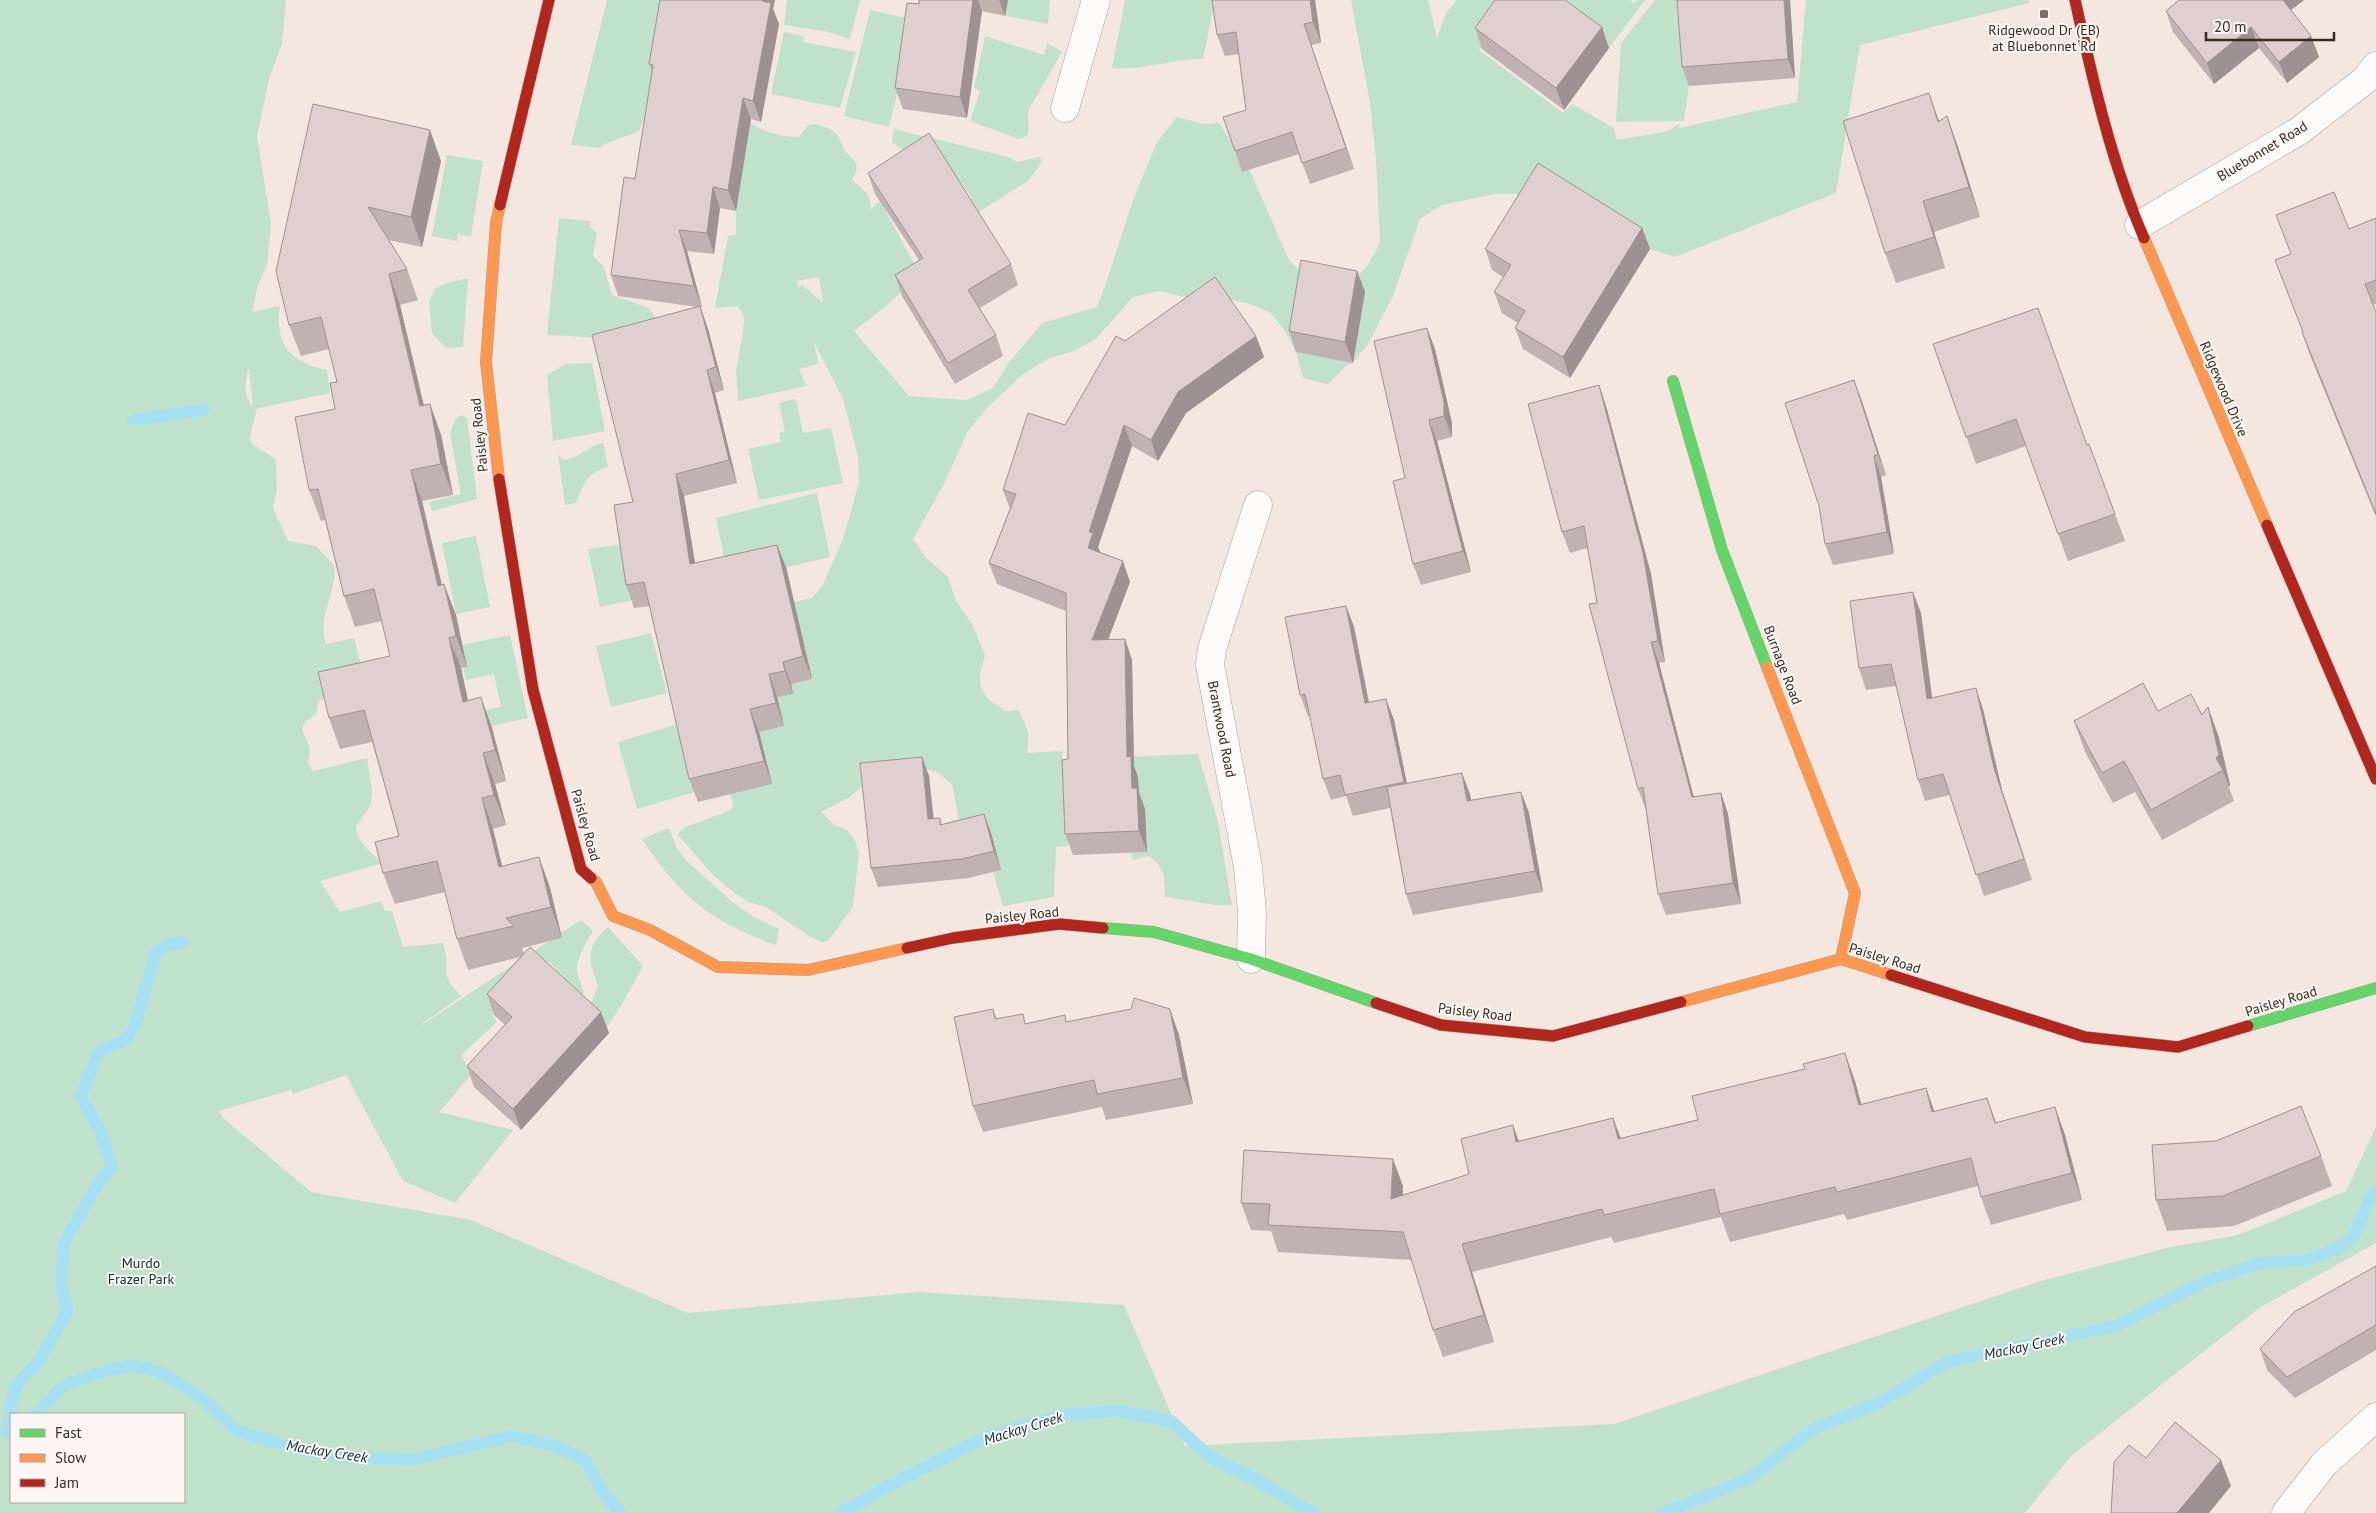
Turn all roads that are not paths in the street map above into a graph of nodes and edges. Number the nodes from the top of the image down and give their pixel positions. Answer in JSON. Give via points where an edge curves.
{"nodes":[{"id":1,"x":548,"y":0,"type":"edge"},
{"id":2,"x":1096,"y":0,"type":"edge"},
{"id":3,"x":2075,"y":0,"type":"edge"},
{"id":4,"x":2376,"y":66,"type":"edge"},
{"id":5,"x":1065,"y":108,"type":"dead end"},
{"id":6,"x":2139,"y":225,"type":"junction"},
{"id":7,"x":1673,"y":381,"type":"dead end"},
{"id":8,"x":1258,"y":506,"type":"dead end"},
{"id":9,"x":2376,"y":779,"type":"edge"},
{"id":10,"x":1251,"y":959,"type":"junction"},
{"id":11,"x":1842,"y":959,"type":"junction"},
{"id":12,"x":2376,"y":988,"type":"edge"},
{"id":13,"x":2376,"y":1416,"type":"edge"},
{"id":14,"x":2286,"y":1513,"type":"edge"}],
"edges":[{"from":1,"to":10,"type":"street","name":"Paisley Road","via":[[496,223],[486,362],[501,497],[533,690],[581,869],[596,882],[613,916],[650,930],[718,967],[808,970],[953,938],[1059,924],[1154,932]]},
{"from":2,"to":5,"type":"street"},
{"from":3,"to":6,"type":"street","name":"Ridgewood Drive","via":[[2102,113],[2126,196]]},
{"from":4,"to":6,"type":"street","name":"Bluebonnet Road","via":[[2365,80],[2299,131]]},
{"from":6,"to":9,"type":"street","name":"Ridgewood Drive"},
{"from":7,"to":11,"type":"street","name":"Burnage Road","via":[[1722,550],[1855,893]]},
{"from":8,"to":10,"type":"street","name":"Brantwood Road","via":[[1212,649],[1210,666],[1248,867]]},
{"from":10,"to":11,"type":"street","name":"Paisley Road","via":[[1441,1025],[1553,1036]]},
{"from":11,"to":12,"type":"street","name":"Paisley Road","via":[[2085,1037],[2178,1047]]},
{"from":13,"to":14,"type":"street","via":[[2324,1464]]}]}
